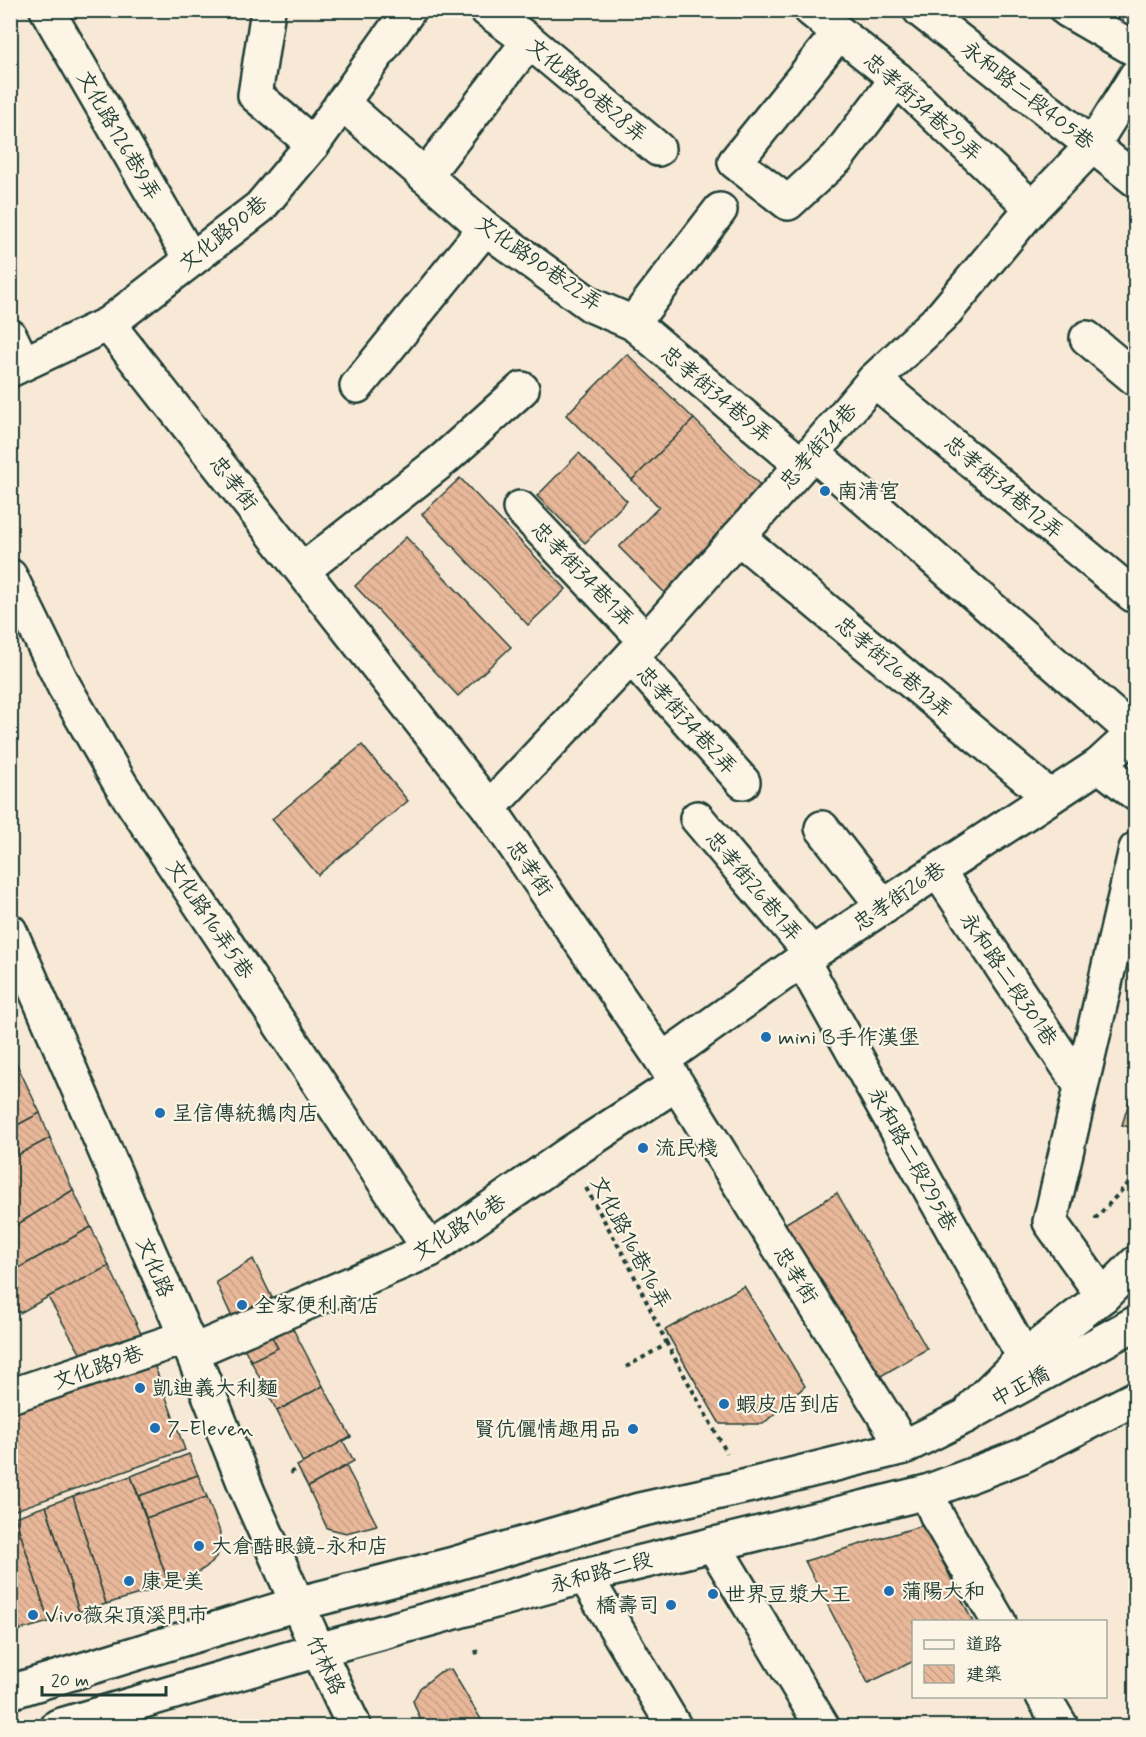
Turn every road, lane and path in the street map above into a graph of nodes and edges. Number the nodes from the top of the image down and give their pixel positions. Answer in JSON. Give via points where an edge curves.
{"nodes":[{"id":1,"x":47,"y":10,"type":"edge"},
{"id":2,"x":268,"y":10,"type":"edge"},
{"id":3,"x":409,"y":10,"type":"edge"},
{"id":4,"x":487,"y":10,"type":"edge"},
{"id":5,"x":811,"y":10,"type":"edge"},
{"id":6,"x":920,"y":10,"type":"edge"},
{"id":7,"x":1067,"y":10,"type":"edge"},
{"id":8,"x":839,"y":33,"type":"junction"},
{"id":9,"x":529,"y":41,"type":"junction"},
{"id":10,"x":1136,"y":51,"type":"edge"},
{"id":11,"x":1136,"y":76,"type":"edge"},
{"id":12,"x":897,"y":79,"type":"junction"},
{"id":13,"x":342,"y":103,"type":"junction"},
{"id":14,"x":313,"y":144,"type":"junction"},
{"id":15,"x":1093,"y":145,"type":"junction"},
{"id":16,"x":657,"y":149,"type":"dead end"},
{"id":17,"x":425,"y":176,"type":"junction"},
{"id":18,"x":1136,"y":180,"type":"edge"},
{"id":19,"x":1032,"y":208,"type":"junction"},
{"id":20,"x":720,"y":210,"type":"dead end"},
{"id":21,"x":485,"y":228,"type":"junction"},
{"id":22,"x":191,"y":260,"type":"junction"},
{"id":23,"x":633,"y":323,"type":"junction"},
{"id":24,"x":108,"y":324,"type":"junction"},
{"id":25,"x":1087,"y":338,"type":"dead end"},
{"id":26,"x":15,"y":356,"type":"edge"},
{"id":27,"x":1136,"y":379,"type":"edge"},
{"id":28,"x":874,"y":380,"type":"junction"},
{"id":29,"x":357,"y":386,"type":"dead end"},
{"id":30,"x":522,"y":389,"type":"dead end"},
{"id":31,"x":807,"y":459,"type":"junction"},
{"id":32,"x":520,"y":507,"type":"dead end"},
{"id":33,"x":738,"y":537,"type":"junction"},
{"id":34,"x":303,"y":570,"type":"junction"},
{"id":35,"x":10,"y":576,"type":"edge"},
{"id":36,"x":1133,"y":595,"type":"dead end"},
{"id":37,"x":639,"y":649,"type":"junction"},
{"id":38,"x":1135,"y":732,"type":"edge"},
{"id":39,"x":1099,"y":765,"type":"junction"},
{"id":40,"x":743,"y":782,"type":"dead end"},
{"id":41,"x":1136,"y":794,"type":"edge"},
{"id":42,"x":1050,"y":797,"type":"junction"},
{"id":43,"x":489,"y":808,"type":"junction"},
{"id":44,"x":697,"y":818,"type":"dead end"},
{"id":45,"x":822,"y":828,"type":"dead end"},
{"id":46,"x":1136,"y":849,"type":"edge"},
{"id":47,"x":938,"y":871,"type":"junction"},
{"id":48,"x":884,"y":907,"type":"junction"},
{"id":49,"x":10,"y":931,"type":"edge"},
{"id":50,"x":807,"y":957,"type":"junction"},
{"id":51,"x":669,"y":1072,"type":"junction"},
{"id":52,"x":1081,"y":1086,"type":"junction"},
{"id":53,"x":567,"y":1155,"type":"junction"},
{"id":54,"x":1136,"y":1176,"type":"edge"},
{"id":55,"x":1068,"y":1247,"type":"junction"},
{"id":56,"x":430,"y":1250,"type":"junction"},
{"id":57,"x":1136,"y":1263,"type":"edge"},
{"id":58,"x":1103,"y":1296,"type":"junction"},
{"id":59,"x":1136,"y":1323,"type":"edge"},
{"id":60,"x":189,"y":1344,"type":"junction"},
{"id":61,"x":667,"y":1344,"type":"junction"},
{"id":62,"x":1024,"y":1357,"type":"junction"},
{"id":63,"x":626,"y":1367,"type":"dead end"},
{"id":64,"x":10,"y":1396,"type":"edge"},
{"id":65,"x":1136,"y":1398,"type":"edge"},
{"id":66,"x":964,"y":1417,"type":"junction"},
{"id":67,"x":904,"y":1447,"type":"junction"},
{"id":68,"x":296,"y":1469,"type":"dead end"},
{"id":69,"x":290,"y":1473,"type":"dead end"},
{"id":70,"x":747,"y":1486,"type":"junction"},
{"id":71,"x":927,"y":1492,"type":"junction"},
{"id":72,"x":713,"y":1544,"type":"junction"},
{"id":73,"x":585,"y":1576,"type":"junction"},
{"id":74,"x":297,"y":1604,"type":"junction"},
{"id":75,"x":998,"y":1620,"type":"edge"},
{"id":76,"x":318,"y":1650,"type":"junction"},
{"id":77,"x":476,"y":1650,"type":"dead end"},
{"id":78,"x":478,"y":1658,"type":"dead end"},
{"id":79,"x":10,"y":1692,"type":"edge"},
{"id":80,"x":1044,"y":1698,"type":"edge"},
{"id":81,"x":58,"y":1726,"type":"edge"},
{"id":82,"x":354,"y":1726,"type":"edge"},
{"id":83,"x":674,"y":1726,"type":"edge"},
{"id":84,"x":822,"y":1726,"type":"edge"},
{"id":85,"x":1061,"y":1726,"type":"edge"}],
"edges":[{"from":1,"to":22,"type":"street","name":"文化路126巷9弄"},
{"from":2,"to":14,"type":"street","via":[[255,95]]},
{"from":3,"to":13,"type":"street","name":"文化路90巷"},
{"from":4,"to":9,"type":"street","name":"文化路90巷28弄"},
{"from":5,"to":8,"type":"street","name":"忠孝街34巷29弄"},
{"from":6,"to":15,"type":"street","name":"永和路二段405巷"},
{"from":7,"to":10,"type":"street"},
{"from":8,"to":12,"type":"street","name":"忠孝街34巷29弄"},
{"from":8,"to":12,"type":"street","via":[[735,162],[788,203],[837,158]]},
{"from":9,"to":16,"type":"street","name":"文化路90巷28弄"},
{"from":9,"to":17,"type":"street"},
{"from":11,"to":15,"type":"street","name":"忠孝街34巷"},
{"from":12,"to":19,"type":"street","name":"忠孝街34巷29弄"},
{"from":13,"to":14,"type":"street","name":"文化路90巷"},
{"from":13,"to":17,"type":"street","name":"文化路90巷22弄"},
{"from":14,"to":22,"type":"street","name":"文化路90巷","via":[[260,207]]},
{"from":15,"to":18,"type":"street","name":"永和路二段405巷"},
{"from":15,"to":19,"type":"street","name":"忠孝街34巷"},
{"from":17,"to":21,"type":"street","name":"文化路90巷22弄"},
{"from":19,"to":28,"type":"street","name":"忠孝街34巷","via":[[941,317]]},
{"from":20,"to":23,"type":"street"},
{"from":21,"to":23,"type":"street","name":"文化路90巷22弄","via":[[591,305]]},
{"from":21,"to":29,"type":"street"},
{"from":22,"to":24,"type":"street","name":"文化路90巷"},
{"from":23,"to":31,"type":"street","name":"忠孝街34巷9弄"},
{"from":24,"to":26,"type":"street","name":"文化路90巷"},
{"from":24,"to":34,"type":"street","name":"忠孝街"},
{"from":25,"to":27,"type":"street"},
{"from":28,"to":31,"type":"street","name":"忠孝街34巷"},
{"from":28,"to":36,"type":"street","name":"忠孝街34巷12弄"},
{"from":30,"to":34,"type":"street","via":[[444,459]]},
{"from":31,"to":33,"type":"street","name":"忠孝街34巷"},
{"from":31,"to":38,"type":"street","name":"忠孝街34巷9弄"},
{"from":32,"to":37,"type":"street","name":"忠孝街34巷1弄"},
{"from":33,"to":37,"type":"street","name":"忠孝街34巷"},
{"from":33,"to":42,"type":"street","name":"忠孝街26巷13弄"},
{"from":34,"to":43,"type":"street","name":"忠孝街"},
{"from":35,"to":56,"type":"street","name":"文化路16弄5巷","via":[[64,686],[121,785]]},
{"from":37,"to":40,"type":"street","name":"忠孝街34巷2弄"},
{"from":37,"to":43,"type":"street","name":"忠孝街34巷"},
{"from":38,"to":39,"type":"street","name":"忠孝街26巷"},
{"from":39,"to":41,"type":"street"},
{"from":39,"to":42,"type":"street","name":"忠孝街26巷"},
{"from":42,"to":47,"type":"street","name":"忠孝街26巷"},
{"from":43,"to":51,"type":"street","name":"忠孝街"},
{"from":44,"to":50,"type":"street","name":"忠孝街26巷1弄"},
{"from":45,"to":48,"type":"street"},
{"from":46,"to":52,"type":"street","name":"永和路二段301巷"},
{"from":47,"to":48,"type":"street","name":"忠孝街26巷"},
{"from":47,"to":52,"type":"street","name":"永和路二段301巷"},
{"from":48,"to":50,"type":"street","name":"忠孝街26巷"},
{"from":49,"to":60,"type":"street","name":"文化路"},
{"from":50,"to":51,"type":"street","name":"忠孝街26巷"},
{"from":50,"to":62,"type":"street","name":"永和路二段295巷"},
{"from":51,"to":53,"type":"street","name":"文化路16巷"},
{"from":51,"to":67,"type":"street","name":"忠孝街"},
{"from":52,"to":55,"type":"street","name":"永和路二段301巷","via":[[1050,1222]]},
{"from":53,"to":56,"type":"street","name":"文化路16巷"},
{"from":53,"to":61,"type":"path","name":"文化路16巷16弄","via":[[629,1265]]},
{"from":54,"to":55,"type":"path"},
{"from":55,"to":58,"type":"street","name":"永和路二段301巷"},
{"from":56,"to":60,"type":"street","name":"文化路16巷"},
{"from":57,"to":58,"type":"street"},
{"from":58,"to":62,"type":"street"},
{"from":59,"to":66,"type":"street","name":"中正橋"},
{"from":60,"to":64,"type":"street","name":"文化路9巷"},
{"from":60,"to":74,"type":"street","name":"文化路"},
{"from":61,"to":63,"type":"path"},
{"from":61,"to":70,"type":"path","name":"文化路16巷16弄"},
{"from":62,"to":66,"type":"street"},
{"from":65,"to":71,"type":"street","name":"永和路二段","via":[[1022,1456]]},
{"from":66,"to":67,"type":"street","name":"中正橋"},
{"from":67,"to":70,"type":"street"},
{"from":68,"to":69,"type":"path"},
{"from":70,"to":74,"type":"street","via":[[639,1510]]},
{"from":71,"to":72,"type":"street","name":"永和路二段"},
{"from":71,"to":75,"type":"street"},
{"from":72,"to":73,"type":"street","name":"永和路二段"},
{"from":72,"to":84,"type":"street"},
{"from":73,"to":76,"type":"street","name":"永和路二段"},
{"from":73,"to":83,"type":"street"},
{"from":74,"to":76,"type":"street","name":"竹林路"},
{"from":74,"to":79,"type":"street"},
{"from":76,"to":81,"type":"street","name":"永和路二段"},
{"from":76,"to":82,"type":"street","name":"竹林路"},
{"from":77,"to":78,"type":"path"},
{"from":80,"to":85,"type":"street"}]}
